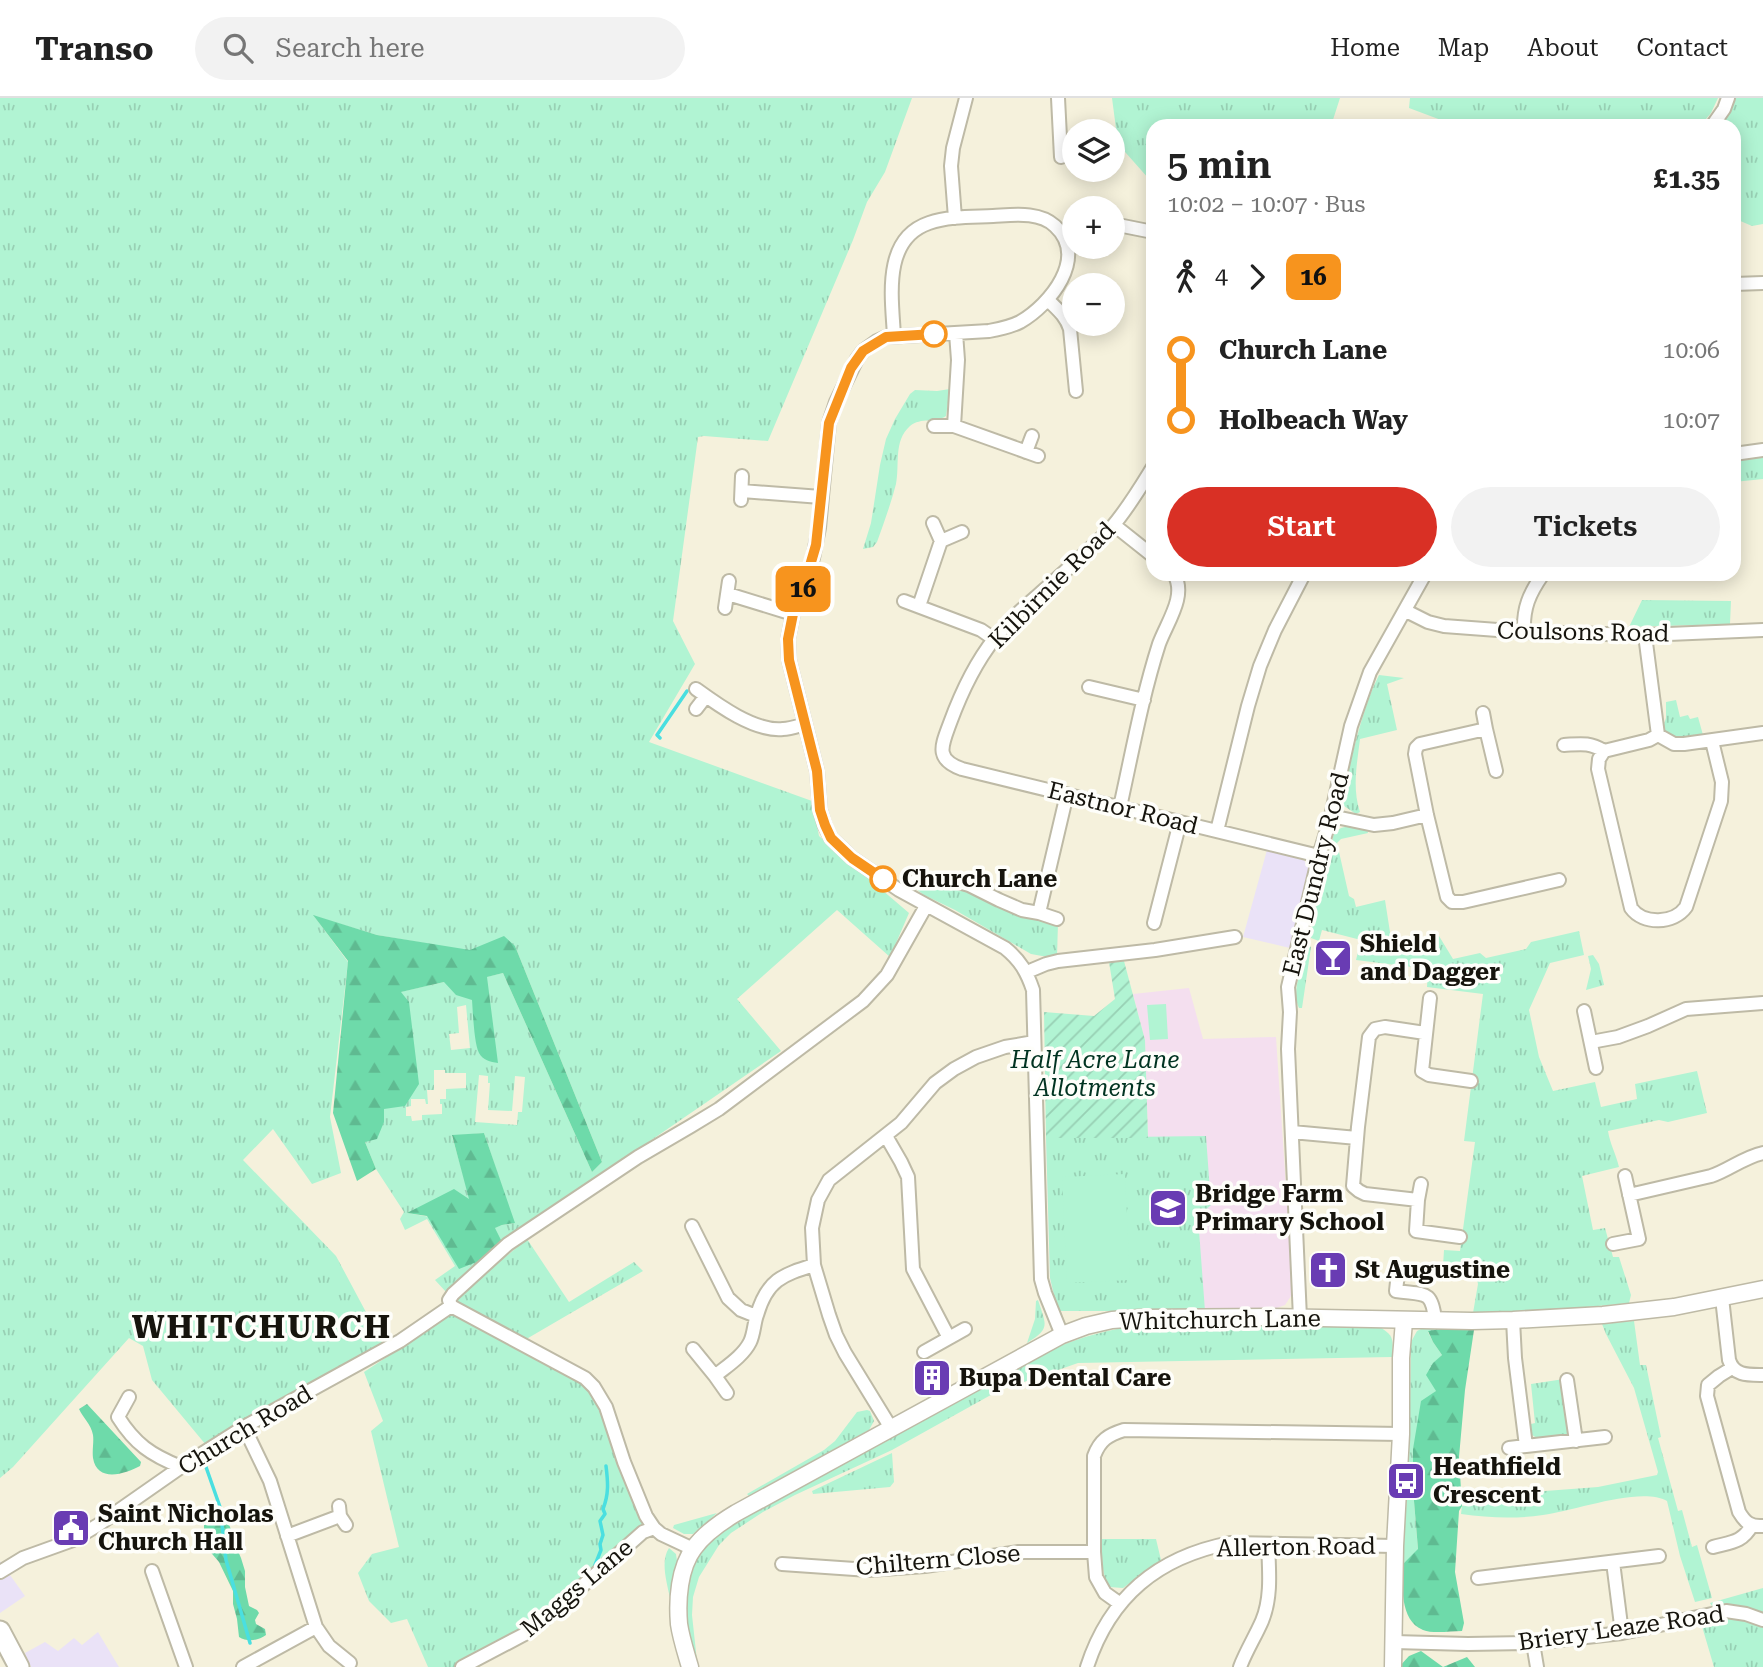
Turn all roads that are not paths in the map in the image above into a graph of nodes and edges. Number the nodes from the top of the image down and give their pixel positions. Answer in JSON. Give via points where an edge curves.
{"nodes":[{"id":1,"x":966,"y":98,"type":"edge"},
{"id":2,"x":1058,"y":98,"type":"edge"},
{"id":3,"x":1728,"y":98,"type":"edge"},
{"id":4,"x":1717,"y":119,"type":"edge"},
{"id":5,"x":1057,"y":149,"type":"dead end"},
{"id":6,"x":955,"y":218,"type":"junction"},
{"id":7,"x":1125,"y":226,"type":"edge"},
{"id":8,"x":1062,"y":229,"type":"edge"},
{"id":9,"x":1146,"y":231,"type":"edge"},
{"id":10,"x":1067,"y":259,"type":"edge"},
{"id":11,"x":1763,"y":283,"type":"edge"},
{"id":12,"x":1741,"y":284,"type":"edge"},
{"id":13,"x":1048,"y":300,"type":"junction"},
{"id":14,"x":956,"y":333,"type":"junction"},
{"id":15,"x":894,"y":336,"type":"junction"},
{"id":16,"x":1059,"y":380,"type":"dead end"},
{"id":17,"x":934,"y":426,"type":"dead end"},
{"id":18,"x":954,"y":426,"type":"junction"},
{"id":19,"x":1032,"y":436,"type":"dead end"},
{"id":20,"x":1763,"y":450,"type":"edge"},
{"id":21,"x":1741,"y":453,"type":"edge"},
{"id":22,"x":742,"y":476,"type":"dead end"},
{"id":23,"x":1146,"y":477,"type":"edge"},
{"id":24,"x":821,"y":497,"type":"junction"},
{"id":25,"x":933,"y":523,"type":"dead end"},
{"id":26,"x":1114,"y":525,"type":"junction"},
{"id":27,"x":962,"y":532,"type":"dead end"},
{"id":28,"x":941,"y":541,"type":"junction"},
{"id":29,"x":1146,"y":550,"type":"edge"},
{"id":30,"x":1177,"y":581,"type":"edge"},
{"id":31,"x":1300,"y":581,"type":"edge"},
{"id":32,"x":1421,"y":581,"type":"edge"},
{"id":33,"x":1538,"y":581,"type":"edge"},
{"id":34,"x":904,"y":601,"type":"dead end"},
{"id":35,"x":919,"y":606,"type":"junction"},
{"id":36,"x":725,"y":608,"type":"dead end"},
{"id":37,"x":1406,"y":611,"type":"junction"},
{"id":38,"x":793,"y":614,"type":"junction"},
{"id":39,"x":1763,"y":630,"type":"edge"},
{"id":40,"x":1524,"y":632,"type":"junction"},
{"id":41,"x":1645,"y":635,"type":"junction"},
{"id":42,"x":994,"y":639,"type":"junction"},
{"id":43,"x":1086,"y":686,"type":"dead end"},
{"id":44,"x":1144,"y":700,"type":"junction"},
{"id":45,"x":696,"y":709,"type":"dead end"},
{"id":46,"x":1483,"y":713,"type":"dead end"},
{"id":47,"x":805,"y":724,"type":"junction"},
{"id":48,"x":1486,"y":729,"type":"junction"},
{"id":49,"x":1763,"y":733,"type":"edge"},
{"id":50,"x":1658,"y":735,"type":"junction"},
{"id":51,"x":1712,"y":741,"type":"junction"},
{"id":52,"x":942,"y":745,"type":"joint"},
{"id":53,"x":1564,"y":745,"type":"dead end"},
{"id":54,"x":1604,"y":751,"type":"junction"},
{"id":55,"x":1496,"y":771,"type":"dead end"},
{"id":56,"x":1067,"y":794,"type":"junction"},
{"id":57,"x":1120,"y":807,"type":"junction"},
{"id":58,"x":1427,"y":815,"type":"junction"},
{"id":59,"x":1331,"y":816,"type":"junction"},
{"id":60,"x":1180,"y":822,"type":"junction"},
{"id":61,"x":1217,"y":831,"type":"junction"},
{"id":62,"x":1319,"y":856,"type":"junction"},
{"id":63,"x":929,"y":865,"type":"dead end"},
{"id":64,"x":1559,"y":880,"type":"dead end"},
{"id":65,"x":926,"y":906,"type":"junction"},
{"id":66,"x":1039,"y":913,"type":"junction"},
{"id":67,"x":1057,"y":919,"type":"dead end"},
{"id":68,"x":1154,"y":923,"type":"dead end"},
{"id":69,"x":1235,"y":937,"type":"dead end"},
{"id":70,"x":1027,"y":972,"type":"junction"},
{"id":71,"x":1430,"y":998,"type":"dead end"},
{"id":72,"x":1763,"y":1003,"type":"edge"},
{"id":73,"x":1584,"y":1011,"type":"dead end"},
{"id":74,"x":1425,"y":1033,"type":"junction"},
{"id":75,"x":1034,"y":1042,"type":"junction"},
{"id":76,"x":1591,"y":1042,"type":"junction"},
{"id":77,"x":1596,"y":1068,"type":"dead end"},
{"id":78,"x":1471,"y":1081,"type":"dead end"},
{"id":79,"x":1292,"y":1132,"type":"junction"},
{"id":80,"x":886,"y":1136,"type":"junction"},
{"id":81,"x":1357,"y":1138,"type":"junction"},
{"id":82,"x":1763,"y":1153,"type":"edge"},
{"id":83,"x":1625,"y":1176,"type":"dead end"},
{"id":84,"x":1421,"y":1184,"type":"dead end"},
{"id":85,"x":1629,"y":1195,"type":"junction"},
{"id":86,"x":1418,"y":1200,"type":"junction"},
{"id":87,"x":692,"y":1226,"type":"dead end"},
{"id":88,"x":1460,"y":1237,"type":"dead end"},
{"id":89,"x":1613,"y":1244,"type":"dead end"},
{"id":90,"x":814,"y":1265,"type":"junction"},
{"id":91,"x":1398,"y":1273,"type":"dead end"},
{"id":92,"x":1763,"y":1289,"type":"edge"},
{"id":93,"x":1722,"y":1298,"type":"junction"},
{"id":94,"x":451,"y":1306,"type":"junction"},
{"id":95,"x":757,"y":1316,"type":"junction"},
{"id":96,"x":1300,"y":1318,"type":"junction"},
{"id":97,"x":1435,"y":1320,"type":"junction"},
{"id":98,"x":1513,"y":1320,"type":"junction"},
{"id":99,"x":1404,"y":1321,"type":"junction"},
{"id":100,"x":965,"y":1329,"type":"dead end"},
{"id":101,"x":1062,"y":1335,"type":"junction"},
{"id":102,"x":949,"y":1338,"type":"junction"},
{"id":103,"x":693,"y":1349,"type":"dead end"},
{"id":104,"x":924,"y":1352,"type":"dead end"},
{"id":105,"x":1732,"y":1368,"type":"junction"},
{"id":106,"x":1763,"y":1375,"type":"edge"},
{"id":107,"x":715,"y":1376,"type":"junction"},
{"id":108,"x":1567,"y":1380,"type":"dead end"},
{"id":109,"x":727,"y":1393,"type":"dead end"},
{"id":110,"x":129,"y":1397,"type":"dead end"},
{"id":111,"x":244,"y":1427,"type":"junction"},
{"id":112,"x":891,"y":1428,"type":"junction"},
{"id":113,"x":1401,"y":1434,"type":"junction"},
{"id":114,"x":1605,"y":1437,"type":"dead end"},
{"id":115,"x":1576,"y":1441,"type":"junction"},
{"id":116,"x":1526,"y":1446,"type":"junction"},
{"id":117,"x":1509,"y":1448,"type":"dead end"},
{"id":118,"x":181,"y":1467,"type":"junction"},
{"id":119,"x":342,"y":1515,"type":"dead end"},
{"id":120,"x":1757,"y":1526,"type":"edge"},
{"id":121,"x":654,"y":1528,"type":"junction"},
{"id":122,"x":287,"y":1536,"type":"junction"},
{"id":123,"x":1268,"y":1544,"type":"junction"},
{"id":124,"x":1395,"y":1546,"type":"junction"},
{"id":125,"x":1713,"y":1547,"type":"dead end"},
{"id":126,"x":693,"y":1549,"type":"junction"},
{"id":127,"x":1094,"y":1552,"type":"junction"},
{"id":128,"x":1659,"y":1556,"type":"dead end"},
{"id":129,"x":1614,"y":1562,"type":"junction"},
{"id":130,"x":782,"y":1564,"type":"dead end"},
{"id":131,"x":0,"y":1572,"type":"edge"},
{"id":132,"x":152,"y":1572,"type":"dead end"},
{"id":133,"x":1494,"y":1577,"type":"junction"},
{"id":134,"x":1478,"y":1578,"type":"dead end"},
{"id":135,"x":1495,"y":1591,"type":"dead end"},
{"id":136,"x":1119,"y":1603,"type":"junction"},
{"id":137,"x":1763,"y":1620,"type":"edge"},
{"id":138,"x":316,"y":1627,"type":"junction"},
{"id":139,"x":0,"y":1631,"type":"edge"},
{"id":140,"x":1622,"y":1633,"type":"junction"},
{"id":141,"x":1394,"y":1642,"type":"junction"},
{"id":142,"x":1534,"y":1643,"type":"junction"},
{"id":143,"x":350,"y":1663,"type":"dead end"},
{"id":144,"x":19,"y":1667,"type":"edge"},
{"id":145,"x":186,"y":1667,"type":"edge"},
{"id":146,"x":243,"y":1667,"type":"edge"},
{"id":147,"x":462,"y":1667,"type":"edge"},
{"id":148,"x":690,"y":1667,"type":"edge"},
{"id":149,"x":1087,"y":1667,"type":"edge"},
{"id":150,"x":1240,"y":1667,"type":"edge"},
{"id":151,"x":1393,"y":1667,"type":"edge"},
{"id":152,"x":1537,"y":1667,"type":"edge"}],
"edges":[{"from":1,"to":6,"type":"street","via":[[952,157]]},
{"from":2,"to":5,"type":"street"},
{"from":3,"to":4,"type":"street"},
{"from":6,"to":8,"type":"street","via":[[1024,214]]},
{"from":6,"to":15,"type":"street","via":[[921,226],[899,250],[892,275]]},
{"from":7,"to":9,"type":"street"},
{"from":10,"to":13,"type":"street","via":[[1062,279]]},
{"from":11,"to":12,"type":"street"},
{"from":13,"to":14,"type":"street","via":[[1009,326]]},
{"from":13,"to":16,"type":"street","via":[[1070,329],[1075,385]]},
{"from":14,"to":15,"type":"street"},
{"from":14,"to":18,"type":"street"},
{"from":15,"to":24,"type":"street","via":[[863,351],[851,368],[829,423]]},
{"from":17,"to":18,"type":"street"},
{"from":18,"to":19,"type":"street","via":[[1032,454]]},
{"from":20,"to":21,"type":"street"},
{"from":22,"to":24,"type":"street","via":[[742,496]]},
{"from":23,"to":26,"type":"street","name":"Kilbirnie Road"},
{"from":24,"to":38,"type":"street","via":[[813,558]]},
{"from":25,"to":28,"type":"street"},
{"from":26,"to":29,"type":"street"},
{"from":26,"to":42,"type":"street","name":"Kilbirnie Road"},
{"from":27,"to":28,"type":"street"},
{"from":28,"to":35,"type":"street"},
{"from":30,"to":44,"type":"street","via":[[1179,596]]},
{"from":31,"to":61,"type":"street","via":[[1260,666]]},
{"from":32,"to":37,"type":"street","name":"East Dundry Road"},
{"from":33,"to":40,"type":"street","via":[[1524,608]]},
{"from":34,"to":35,"type":"street"},
{"from":35,"to":42,"type":"street"},
{"from":36,"to":38,"type":"street","via":[[728,588]]},
{"from":37,"to":40,"type":"street","name":"Coulsons Road","via":[[1444,626]]},
{"from":37,"to":59,"type":"street","name":"East Dundry Road","via":[[1362,693]]},
{"from":38,"to":47,"type":"street","via":[[789,660]]},
{"from":39,"to":41,"type":"street","name":"Coulsons Road"},
{"from":40,"to":41,"type":"street","name":"Coulsons Road"},
{"from":41,"to":50,"type":"street"},
{"from":42,"to":52,"type":"street","name":"Kilbirnie Road","via":[[957,703]]},
{"from":43,"to":44,"type":"street"},
{"from":44,"to":57,"type":"street"},
{"from":45,"to":47,"type":"street","via":[[701,693],[738,717],[766,727],[780,730]]},
{"from":46,"to":48,"type":"street"},
{"from":47,"to":65,"type":"street","via":[[817,771],[820,810],[831,838],[852,858]]},
{"from":48,"to":55,"type":"street"},
{"from":48,"to":58,"type":"street","via":[[1416,748]]},
{"from":49,"to":51,"type":"street"},
{"from":50,"to":51,"type":"street","via":[[1674,744]]},
{"from":50,"to":54,"type":"street"},
{"from":51,"to":54,"type":"street","via":[[1722,782],[1721,801],[1686,907],[1672,918],[1650,920],[1636,916],[1631,908],[1598,769]]},
{"from":52,"to":56,"type":"street","name":"Eastnor Road","via":[[950,765]]},
{"from":53,"to":54,"type":"street","via":[[1583,743]]},
{"from":56,"to":57,"type":"street","name":"Eastnor Road"},
{"from":56,"to":66,"type":"street"},
{"from":57,"to":60,"type":"street","name":"Eastnor Road"},
{"from":58,"to":59,"type":"street","via":[[1374,825]]},
{"from":58,"to":64,"type":"street","via":[[1452,902]]},
{"from":59,"to":62,"type":"street","name":"East Dundry Road"},
{"from":60,"to":61,"type":"street","name":"Eastnor Road"},
{"from":60,"to":68,"type":"street","via":[[1166,899]]},
{"from":61,"to":62,"type":"street","name":"Eastnor Road"},
{"from":62,"to":79,"type":"street","name":"East Dundry Road","via":[[1288,987]]},
{"from":63,"to":66,"type":"street","via":[[922,881],[955,881]]},
{"from":65,"to":70,"type":"street","via":[[1005,948]]},
{"from":65,"to":94,"type":"street","via":[[887,975],[863,1001],[719,1109],[508,1244],[453,1294]]},
{"from":66,"to":67,"type":"street"},
{"from":69,"to":70,"type":"street","via":[[1218,934],[1154,950],[1058,961]]},
{"from":70,"to":75,"type":"street","via":[[1033,990]]},
{"from":71,"to":74,"type":"street"},
{"from":72,"to":76,"type":"street","via":[[1686,1009],[1618,1037]]},
{"from":73,"to":76,"type":"street"},
{"from":74,"to":78,"type":"street","via":[[1422,1071]]},
{"from":74,"to":81,"type":"street","via":[[1385,1027],[1375,1029],[1369,1037]]},
{"from":75,"to":80,"type":"street","via":[[976,1056],[954,1069]]},
{"from":75,"to":101,"type":"street","via":[[1041,1279]]},
{"from":76,"to":77,"type":"street"},
{"from":79,"to":81,"type":"street"},
{"from":79,"to":96,"type":"street","name":"East Dundry Road"},
{"from":80,"to":90,"type":"street","via":[[829,1180],[818,1200],[812,1228]]},
{"from":80,"to":102,"type":"street","via":[[908,1177],[913,1269]]},
{"from":81,"to":86,"type":"street","via":[[1353,1186],[1365,1194]]},
{"from":82,"to":85,"type":"street","via":[[1711,1176]]},
{"from":83,"to":85,"type":"street"},
{"from":84,"to":86,"type":"street"},
{"from":85,"to":89,"type":"street","via":[[1639,1239]]},
{"from":86,"to":88,"type":"street","via":[[1416,1231]]},
{"from":87,"to":95,"type":"street","via":[[728,1298]]},
{"from":90,"to":95,"type":"street","via":[[774,1283]]},
{"from":90,"to":112,"type":"street","via":[[836,1335]]},
{"from":91,"to":97,"type":"street","via":[[1395,1298],[1424,1295],[1433,1302]]},
{"from":92,"to":93,"type":"street","name":"Whitchurch Lane"},
{"from":93,"to":98,"type":"street","name":"Whitchurch Lane","via":[[1632,1312]]},
{"from":93,"to":105,"type":"street"},
{"from":94,"to":111,"type":"street","name":"Church Road","via":[[400,1342]]},
{"from":94,"to":121,"type":"street","via":[[594,1387]]},
{"from":95,"to":107,"type":"street","via":[[750,1342]]},
{"from":96,"to":99,"type":"street","name":"Whitchurch Lane"},
{"from":96,"to":101,"type":"street","name":"Whitchurch Lane","via":[[1112,1320]]},
{"from":97,"to":98,"type":"street","name":"Whitchurch Lane"},
{"from":97,"to":99,"type":"street","name":"Whitchurch Lane"},
{"from":98,"to":116,"type":"street"},
{"from":99,"to":113,"type":"street"},
{"from":100,"to":102,"type":"street"},
{"from":101,"to":112,"type":"street","name":"Whitchurch Lane"},
{"from":102,"to":104,"type":"street"},
{"from":103,"to":107,"type":"street"},
{"from":105,"to":106,"type":"street","via":[[1741,1374]]},
{"from":105,"to":120,"type":"street","via":[[1709,1385],[1707,1396],[1739,1512],[1745,1522]]},
{"from":107,"to":109,"type":"street"},
{"from":108,"to":115,"type":"street"},
{"from":110,"to":118,"type":"street","via":[[118,1417],[129,1433],[156,1457]]},
{"from":111,"to":118,"type":"street","name":"Church Road"},
{"from":111,"to":122,"type":"street","via":[[270,1481]]},
{"from":112,"to":126,"type":"street","name":"Whitchurch Lane","via":[[731,1516]]},
{"from":113,"to":124,"type":"street"},
{"from":113,"to":127,"type":"street","via":[[1112,1433],[1098,1445],[1094,1456]]},
{"from":114,"to":115,"type":"street"},
{"from":115,"to":116,"type":"street"},
{"from":116,"to":117,"type":"street"},
{"from":118,"to":131,"type":"street","name":"Church Road","via":[[74,1539]]},
{"from":119,"to":122,"type":"street"},
{"from":120,"to":125,"type":"street","via":[[1740,1541]]},
{"from":121,"to":126,"type":"street"},
{"from":121,"to":147,"type":"street","name":"Maggs Lane","via":[[643,1532],[544,1620]]},
{"from":122,"to":138,"type":"street"},
{"from":123,"to":124,"type":"street","name":"Allerton Road"},
{"from":123,"to":136,"type":"street","name":"Allerton Road","via":[[1230,1543],[1187,1556],[1139,1584]]},
{"from":123,"to":150,"type":"street","via":[[1267,1603]]},
{"from":124,"to":141,"type":"street"},
{"from":126,"to":148,"type":"street","via":[[678,1606]]},
{"from":127,"to":130,"type":"street","name":"Chiltern Close","via":[[1019,1552],[869,1570]]},
{"from":127,"to":136,"type":"street","via":[[1098,1582]]},
{"from":128,"to":129,"type":"street"},
{"from":129,"to":133,"type":"street"},
{"from":129,"to":140,"type":"street"},
{"from":132,"to":145,"type":"street"},
{"from":133,"to":134,"type":"street"},
{"from":133,"to":135,"type":"street"},
{"from":136,"to":149,"type":"street","name":"Allerton Road","via":[[1094,1645]]},
{"from":137,"to":140,"type":"street","name":"Briery Leaze Road","via":[[1726,1611]]},
{"from":138,"to":143,"type":"street","via":[[329,1646]]},
{"from":138,"to":146,"type":"street"},
{"from":139,"to":144,"type":"highway"},
{"from":140,"to":142,"type":"street","name":"Briery Leaze Road"},
{"from":141,"to":142,"type":"street","name":"Briery Leaze Road"},
{"from":141,"to":151,"type":"street"},
{"from":142,"to":152,"type":"street"}]}
